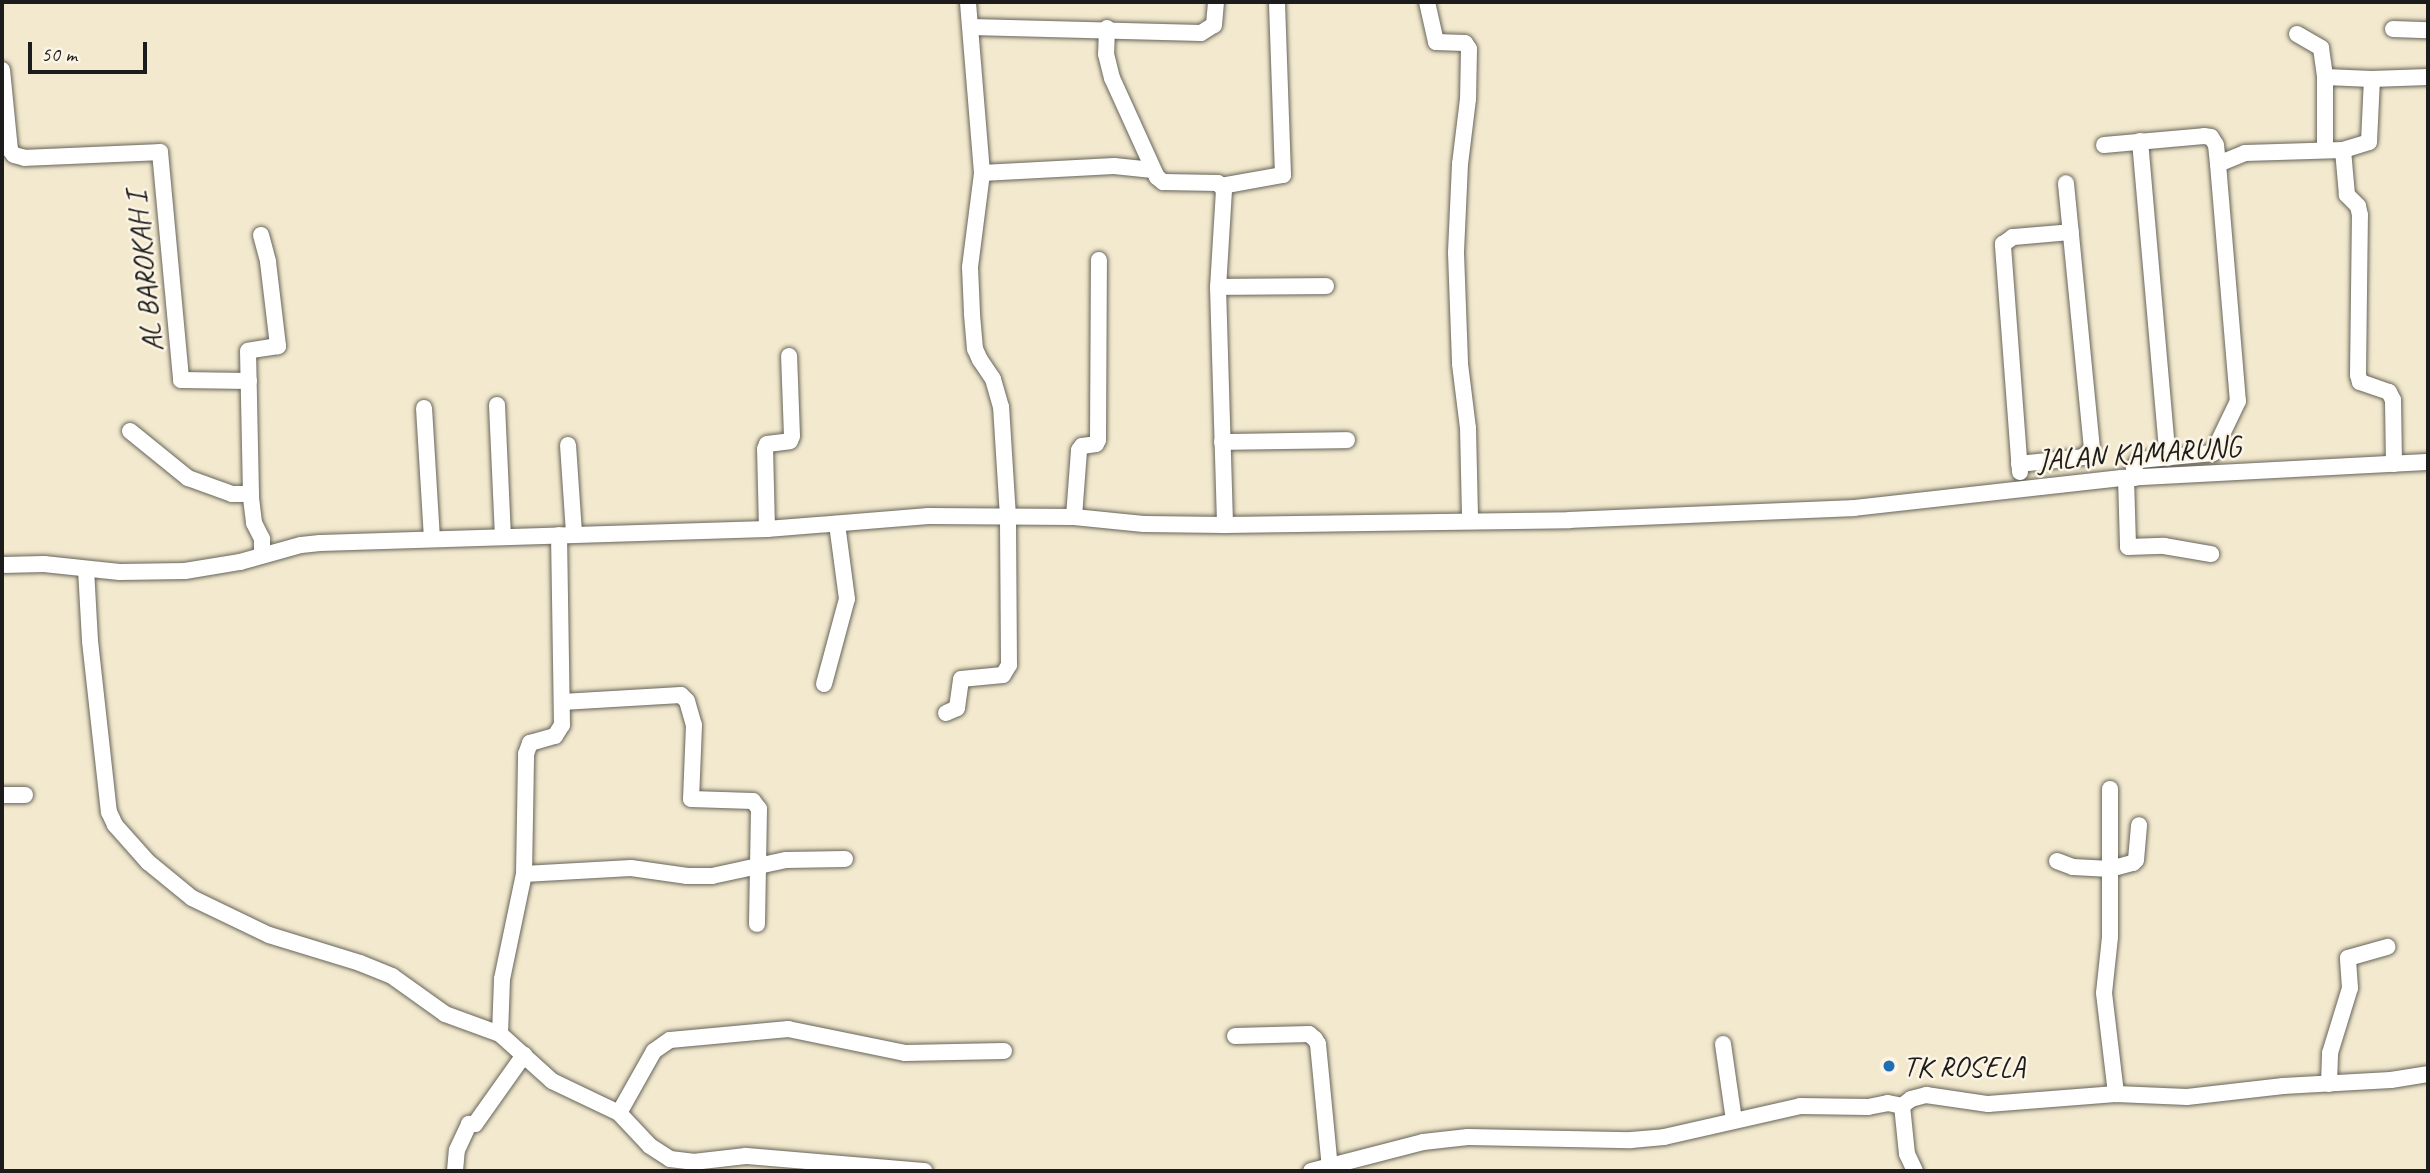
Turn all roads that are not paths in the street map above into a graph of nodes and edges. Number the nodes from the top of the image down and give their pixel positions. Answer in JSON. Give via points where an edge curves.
{"nodes":[{"id":1,"x":968,"y":2,"type":"edge"},
{"id":2,"x":1216,"y":2,"type":"edge"},
{"id":3,"x":1278,"y":2,"type":"edge"},
{"id":4,"x":1427,"y":2,"type":"edge"},
{"id":5,"x":971,"y":27,"type":"junction"},
{"id":6,"x":1107,"y":29,"type":"junction"},
{"id":7,"x":2393,"y":29,"type":"dead end"},
{"id":8,"x":2428,"y":30,"type":"edge"},
{"id":9,"x":2297,"y":34,"type":"dead end"},
{"id":10,"x":2,"y":70,"type":"edge"},
{"id":11,"x":2325,"y":77,"type":"junction"},
{"id":12,"x":2428,"y":78,"type":"edge"},
{"id":13,"x":2372,"y":79,"type":"junction"},
{"id":14,"x":2140,"y":141,"type":"junction"},
{"id":15,"x":2104,"y":145,"type":"dead end"},
{"id":16,"x":2325,"y":148,"type":"junction"},
{"id":17,"x":2343,"y":149,"type":"junction"},
{"id":18,"x":2218,"y":164,"type":"junction"},
{"id":19,"x":1153,"y":170,"type":"junction"},
{"id":20,"x":982,"y":173,"type":"junction"},
{"id":21,"x":2066,"y":183,"type":"dead end"},
{"id":22,"x":1221,"y":186,"type":"junction"},
{"id":23,"x":2071,"y":232,"type":"junction"},
{"id":24,"x":261,"y":235,"type":"dead end"},
{"id":25,"x":1099,"y":260,"type":"dead end"},
{"id":26,"x":1325,"y":286,"type":"dead end"},
{"id":27,"x":1218,"y":287,"type":"junction"},
{"id":28,"x":789,"y":356,"type":"dead end"},
{"id":29,"x":249,"y":381,"type":"junction"},
{"id":30,"x":497,"y":405,"type":"dead end"},
{"id":31,"x":424,"y":408,"type":"dead end"},
{"id":32,"x":130,"y":431,"type":"dead end"},
{"id":33,"x":1347,"y":440,"type":"dead end"},
{"id":34,"x":1222,"y":442,"type":"junction"},
{"id":35,"x":568,"y":445,"type":"dead end"},
{"id":36,"x":2168,"y":458,"type":"junction"},
{"id":37,"x":2428,"y":462,"type":"edge"},
{"id":38,"x":2019,"y":464,"type":"junction"},
{"id":39,"x":2394,"y":464,"type":"junction"},
{"id":40,"x":2130,"y":478,"type":"junction"},
{"id":41,"x":2021,"y":488,"type":"junction"},
{"id":42,"x":251,"y":494,"type":"junction"},
{"id":43,"x":1008,"y":517,"type":"junction"},
{"id":44,"x":1074,"y":517,"type":"junction"},
{"id":45,"x":1470,"y":520,"type":"junction"},
{"id":46,"x":837,"y":524,"type":"junction"},
{"id":47,"x":1225,"y":525,"type":"junction"},
{"id":48,"x":767,"y":529,"type":"junction"},
{"id":49,"x":566,"y":534,"type":"junction"},
{"id":50,"x":503,"y":536,"type":"junction"},
{"id":51,"x":432,"y":538,"type":"junction"},
{"id":52,"x":2211,"y":554,"type":"dead end"},
{"id":53,"x":262,"y":555,"type":"junction"},
{"id":54,"x":2,"y":565,"type":"edge"},
{"id":55,"x":86,"y":569,"type":"junction"},
{"id":56,"x":824,"y":684,"type":"dead end"},
{"id":57,"x":562,"y":702,"type":"junction"},
{"id":58,"x":946,"y":713,"type":"dead end"},
{"id":59,"x":2110,"y":789,"type":"dead end"},
{"id":60,"x":2,"y":795,"type":"edge"},
{"id":61,"x":25,"y":795,"type":"dead end"},
{"id":62,"x":2138,"y":825,"type":"dead end"},
{"id":63,"x":845,"y":859,"type":"dead end"},
{"id":64,"x":2057,"y":861,"type":"dead end"},
{"id":65,"x":760,"y":864,"type":"junction"},
{"id":66,"x":2110,"y":869,"type":"junction"},
{"id":67,"x":524,"y":874,"type":"junction"},
{"id":68,"x":757,"y":924,"type":"dead end"},
{"id":69,"x":2387,"y":947,"type":"dead end"},
{"id":70,"x":500,"y":1034,"type":"junction"},
{"id":71,"x":1235,"y":1036,"type":"dead end"},
{"id":72,"x":1723,"y":1044,"type":"dead end"},
{"id":73,"x":1004,"y":1051,"type":"dead end"},
{"id":74,"x":524,"y":1055,"type":"junction"},
{"id":75,"x":2428,"y":1074,"type":"edge"},
{"id":76,"x":2329,"y":1084,"type":"junction"},
{"id":77,"x":2116,"y":1094,"type":"junction"},
{"id":78,"x":1902,"y":1106,"type":"junction"},
{"id":79,"x":619,"y":1113,"type":"junction"},
{"id":80,"x":1734,"y":1120,"type":"junction"},
{"id":81,"x":1330,"y":1168,"type":"junction"},
{"id":82,"x":455,"y":1171,"type":"edge"},
{"id":83,"x":924,"y":1171,"type":"edge"},
{"id":84,"x":1311,"y":1171,"type":"edge"},
{"id":85,"x":1915,"y":1171,"type":"edge"}],
"edges":[{"from":1,"to":5,"type":"street"},
{"from":2,"to":6,"type":"street","via":[[1214,25],[1201,33]]},
{"from":3,"to":22,"type":"street","via":[[1283,174]]},
{"from":4,"to":45,"type":"street","via":[[1436,42],[1468,45],[1456,253]]},
{"from":5,"to":6,"type":"street"},
{"from":5,"to":20,"type":"street"},
{"from":6,"to":19,"type":"street","via":[[1106,54],[1112,78]]},
{"from":7,"to":8,"type":"street"},
{"from":9,"to":11,"type":"street","via":[[2320,48]]},
{"from":10,"to":29,"type":"street","name":"AL BAROKAH I","via":[[14,155],[160,152],[182,382]]},
{"from":11,"to":13,"type":"street"},
{"from":11,"to":16,"type":"street"},
{"from":12,"to":13,"type":"street"},
{"from":13,"to":17,"type":"street","via":[[2369,142]]},
{"from":14,"to":15,"type":"street"},
{"from":14,"to":18,"type":"street","via":[[2211,137]]},
{"from":14,"to":36,"type":"street"},
{"from":16,"to":17,"type":"street"},
{"from":16,"to":18,"type":"street","via":[[2245,153]]},
{"from":17,"to":39,"type":"street","via":[[2347,195],[2360,215],[2358,375],[2360,382],[2389,392],[2393,400]]},
{"from":18,"to":36,"type":"street","via":[[2238,401],[2213,453]]},
{"from":19,"to":20,"type":"street","via":[[1114,166]]},
{"from":19,"to":22,"type":"street","via":[[1163,182]]},
{"from":20,"to":43,"type":"street","via":[[970,267],[972,313],[975,349],[993,379],[1000,407]]},
{"from":21,"to":23,"type":"street"},
{"from":22,"to":27,"type":"street"},
{"from":23,"to":38,"type":"street","via":[[2012,237],[2003,244]]},
{"from":23,"to":38,"type":"street","via":[[2092,449],[2083,457]]},
{"from":24,"to":29,"type":"street","via":[[278,346],[248,351]]},
{"from":25,"to":44,"type":"street","via":[[1098,440],[1079,450]]},
{"from":26,"to":27,"type":"street"},
{"from":27,"to":34,"type":"street"},
{"from":28,"to":48,"type":"street","via":[[792,436],[790,441],[767,444],[765,449]]},
{"from":29,"to":42,"type":"street"},
{"from":30,"to":50,"type":"street"},
{"from":31,"to":51,"type":"street"},
{"from":32,"to":42,"type":"street","via":[[188,478],[232,494]]},
{"from":33,"to":34,"type":"street"},
{"from":34,"to":47,"type":"street"},
{"from":35,"to":49,"type":"street"},
{"from":36,"to":40,"type":"street","via":[[2139,460]]},
{"from":37,"to":39,"type":"street","name":"JALAN KAMARUNG"},
{"from":38,"to":41,"type":"street"},
{"from":39,"to":40,"type":"street","name":"JALAN KAMARUNG"},
{"from":40,"to":41,"type":"street","name":"JALAN KAMARUNG"},
{"from":40,"to":52,"type":"street","via":[[2128,547],[2164,545]]},
{"from":41,"to":45,"type":"street","name":"JALAN KAMARUNG","via":[[1854,508]]},
{"from":42,"to":53,"type":"street"},
{"from":43,"to":44,"type":"street","name":"JALAN KAMARUNG"},
{"from":43,"to":46,"type":"street","name":"JALAN KAMARUNG","via":[[928,516]]},
{"from":43,"to":58,"type":"street","via":[[1009,669],[1003,675],[963,677],[957,708]]},
{"from":44,"to":47,"type":"street","name":"JALAN KAMARUNG"},
{"from":45,"to":47,"type":"street","name":"JALAN KAMARUNG"},
{"from":46,"to":48,"type":"street","name":"JALAN KAMARUNG"},
{"from":46,"to":56,"type":"street","via":[[847,599]]},
{"from":48,"to":49,"type":"street","name":"JALAN KAMARUNG"},
{"from":49,"to":50,"type":"street","name":"JALAN KAMARUNG"},
{"from":49,"to":57,"type":"street"},
{"from":50,"to":51,"type":"street","name":"JALAN KAMARUNG"},
{"from":51,"to":53,"type":"street","name":"JALAN KAMARUNG","via":[[301,545]]},
{"from":53,"to":55,"type":"street","name":"JALAN KAMARUNG","via":[[185,571]]},
{"from":54,"to":55,"type":"street","name":"JALAN KAMARUNG"},
{"from":55,"to":70,"type":"street","via":[[106,802],[115,825],[131,844],[167,881],[192,898],[269,935],[392,976],[444,1014]]},
{"from":57,"to":65,"type":"street","via":[[681,695],[692,711],[694,725],[691,799],[753,801],[760,813]]},
{"from":57,"to":67,"type":"street","via":[[560,732],[530,743],[526,754]]},
{"from":59,"to":66,"type":"street"},
{"from":60,"to":61,"type":"street"},
{"from":62,"to":66,"type":"street","via":[[2136,860]]},
{"from":63,"to":65,"type":"street"},
{"from":64,"to":66,"type":"street","via":[[2073,867]]},
{"from":65,"to":67,"type":"street","via":[[698,876],[631,868]]},
{"from":65,"to":68,"type":"street"},
{"from":66,"to":77,"type":"street","via":[[2104,993]]},
{"from":67,"to":70,"type":"street","via":[[502,979]]},
{"from":69,"to":76,"type":"street","via":[[2348,958],[2350,988],[2330,1053]]},
{"from":70,"to":74,"type":"street"},
{"from":71,"to":81,"type":"street","via":[[1308,1034],[1315,1039]]},
{"from":72,"to":80,"type":"street"},
{"from":73,"to":79,"type":"street","via":[[905,1053],[788,1029],[670,1041],[654,1051]]},
{"from":74,"to":79,"type":"street","via":[[566,1090]]},
{"from":74,"to":82,"type":"street","via":[[475,1124],[469,1124],[457,1150]]},
{"from":75,"to":76,"type":"street"},
{"from":76,"to":77,"type":"street","via":[[2187,1097]]},
{"from":77,"to":78,"type":"street","via":[[1988,1104],[1926,1095]]},
{"from":78,"to":80,"type":"street","via":[[1800,1106]]},
{"from":78,"to":85,"type":"street","via":[[1907,1154]]},
{"from":79,"to":83,"type":"street","via":[[650,1146],[680,1161],[746,1156]]},
{"from":80,"to":81,"type":"street","via":[[1631,1140],[1468,1137],[1423,1142]]},
{"from":81,"to":84,"type":"street"}]}
